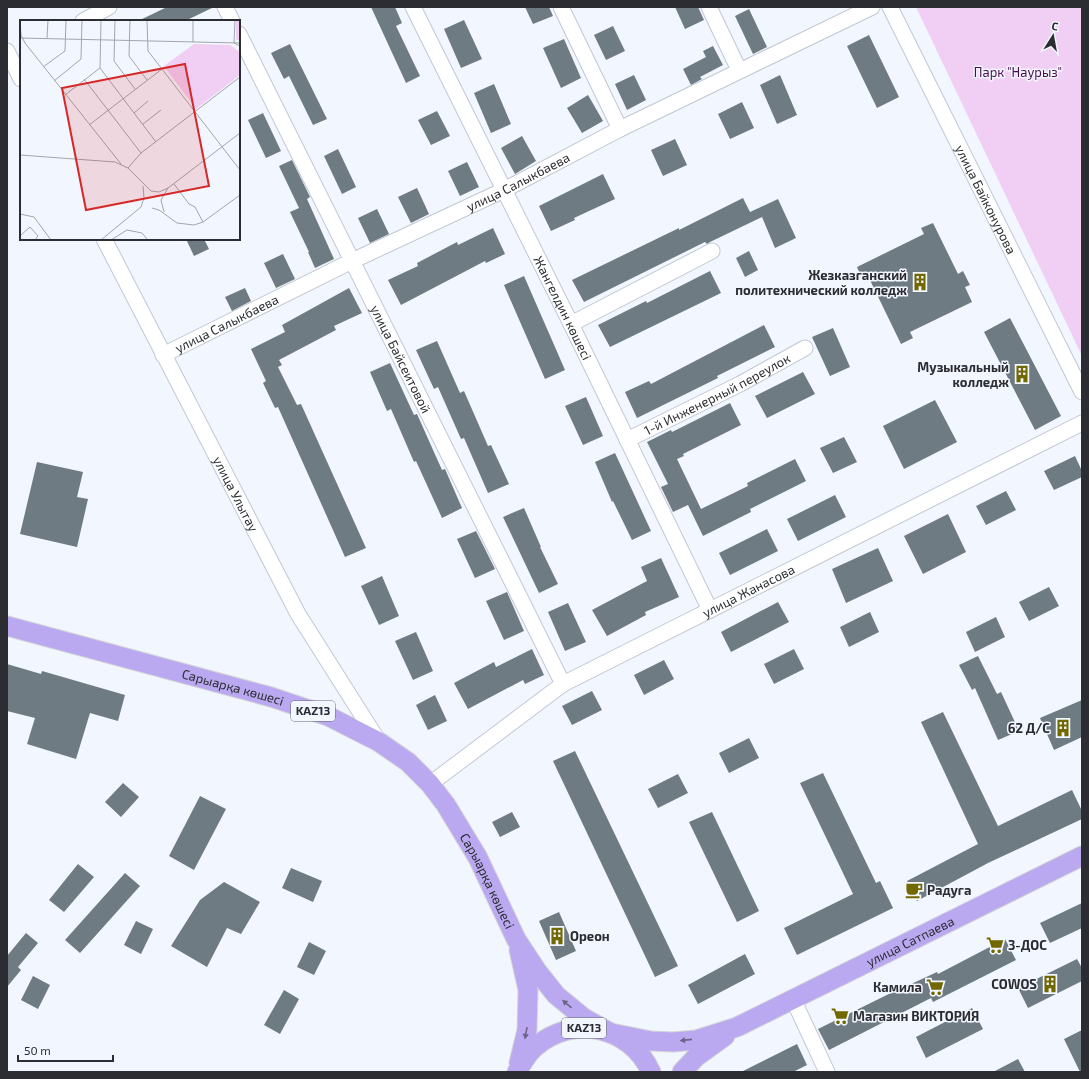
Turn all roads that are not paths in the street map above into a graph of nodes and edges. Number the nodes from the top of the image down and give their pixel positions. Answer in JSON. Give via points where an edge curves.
{"nodes":[{"id":1,"x":110,"y":7,"type":"edge"},
{"id":2,"x":225,"y":7,"type":"edge"},
{"id":3,"x":413,"y":7,"type":"edge"},
{"id":4,"x":561,"y":7,"type":"edge"},
{"id":5,"x":709,"y":7,"type":"edge"},
{"id":6,"x":872,"y":7,"type":"edge"},
{"id":7,"x":890,"y":7,"type":"edge"},
{"id":8,"x":85,"y":20,"type":"edge"},
{"id":9,"x":232,"y":20,"type":"edge"},
{"id":10,"x":240,"y":36,"type":"edge"},
{"id":11,"x":13,"y":55,"type":"edge"},
{"id":12,"x":739,"y":70,"type":"junction"},
{"id":13,"x":20,"y":76,"type":"edge"},
{"id":14,"x":620,"y":129,"type":"junction"},
{"id":15,"x":504,"y":190,"type":"junction"},
{"id":16,"x":105,"y":240,"type":"edge"},
{"id":17,"x":712,"y":251,"type":"dead end"},
{"id":18,"x":352,"y":261,"type":"junction"},
{"id":19,"x":571,"y":324,"type":"junction"},
{"id":20,"x":805,"y":348,"type":"dead end"},
{"id":21,"x":163,"y":355,"type":"junction"},
{"id":22,"x":1082,"y":392,"type":"edge"},
{"id":23,"x":1082,"y":423,"type":"edge"},
{"id":24,"x":627,"y":440,"type":"junction"},
{"id":25,"x":710,"y":610,"type":"junction"},
{"id":26,"x":7,"y":626,"type":"edge"},
{"id":27,"x":563,"y":684,"type":"junction"},
{"id":28,"x":379,"y":742,"type":"junction"},
{"id":29,"x":430,"y":784,"type":"junction"},
{"id":30,"x":1082,"y":856,"type":"edge"},
{"id":31,"x":516,"y":939,"type":"junction"},
{"id":32,"x":793,"y":999,"type":"junction"},
{"id":33,"x":737,"y":1027,"type":"junction"},
{"id":34,"x":611,"y":1033,"type":"junction"},
{"id":35,"x":517,"y":1072,"type":"edge"},
{"id":36,"x":651,"y":1072,"type":"edge"},
{"id":37,"x":682,"y":1072,"type":"edge"},
{"id":38,"x":826,"y":1072,"type":"edge"}],
"edges":[{"from":1,"to":8,"type":"street"},
{"from":2,"to":9,"type":"street"},
{"from":3,"to":15,"type":"street","name":"Жангелдин көшесі"},
{"from":4,"to":14,"type":"street"},
{"from":5,"to":12,"type":"street"},
{"from":6,"to":12,"type":"street","name":"улица Салыкбаева"},
{"from":7,"to":22,"type":"street","name":"улица Байконурова"},
{"from":10,"to":18,"type":"street","name":"улица Байсеитовой"},
{"from":11,"to":13,"type":"street"},
{"from":12,"to":14,"type":"street","name":"улица Салыкбаева"},
{"from":14,"to":15,"type":"street","name":"улица Салыкбаева"},
{"from":15,"to":18,"type":"street","name":"улица Салыкбаева"},
{"from":15,"to":19,"type":"street","name":"Жангелдин көшесі"},
{"from":16,"to":21,"type":"street","name":"улица Улытау"},
{"from":17,"to":19,"type":"street"},
{"from":18,"to":21,"type":"street","name":"улица Салыкбаева"},
{"from":18,"to":27,"type":"street","name":"улица Байсеитовой"},
{"from":19,"to":24,"type":"street","name":"Жангелдин көшесі"},
{"from":20,"to":24,"type":"street","name":"1-й Инженерный переулок","via":[[740,384]]},
{"from":21,"to":28,"type":"street","name":"улица Улытау","via":[[298,614]]},
{"from":23,"to":25,"type":"street","name":"улица Жанасова"},
{"from":24,"to":25,"type":"street","name":"Жангелдин көшесі"},
{"from":25,"to":27,"type":"street","name":"улица Жанасова"},
{"from":26,"to":28,"type":"main road","name":"Сарыарқа көшесі","number":"KAZ13","via":[[271,697],[328,716]]},
{"from":27,"to":29,"type":"street","name":"улица Жанасова"},
{"from":28,"to":29,"type":"main road","name":"Сарыарқа көшесі","number":"KAZ13","via":[[408,762]]},
{"from":29,"to":31,"type":"main road","name":"Сарыарқа көшесі","number":"KAZ13","via":[[478,858]]},
{"from":30,"to":32,"type":"main road","name":"улица Сатпаева"},
{"from":34,"to":31,"type":"main road","number":"KAZ13","one_way":true,"via":[[584,1018],[556,995]]},
{"from":31,"to":35,"type":"main road","number":"KAZ13","one_way":true,"via":[[528,990],[527,1030]]},
{"from":32,"to":33,"type":"main road","name":"улица Сатпаева"},
{"from":32,"to":38,"type":"street"},
{"from":33,"to":34,"type":"main road","one_way":true,"via":[[696,1040],[673,1042],[651,1041]]},
{"from":33,"to":37,"type":"main road","via":[[696,1057]]},
{"from":34,"to":35,"type":"main road","number":"KAZ13","via":[[594,1028],[580,1028],[548,1037],[525,1058]]},
{"from":34,"to":36,"type":"main road","number":"KAZ13","via":[[633,1046]]}]}
